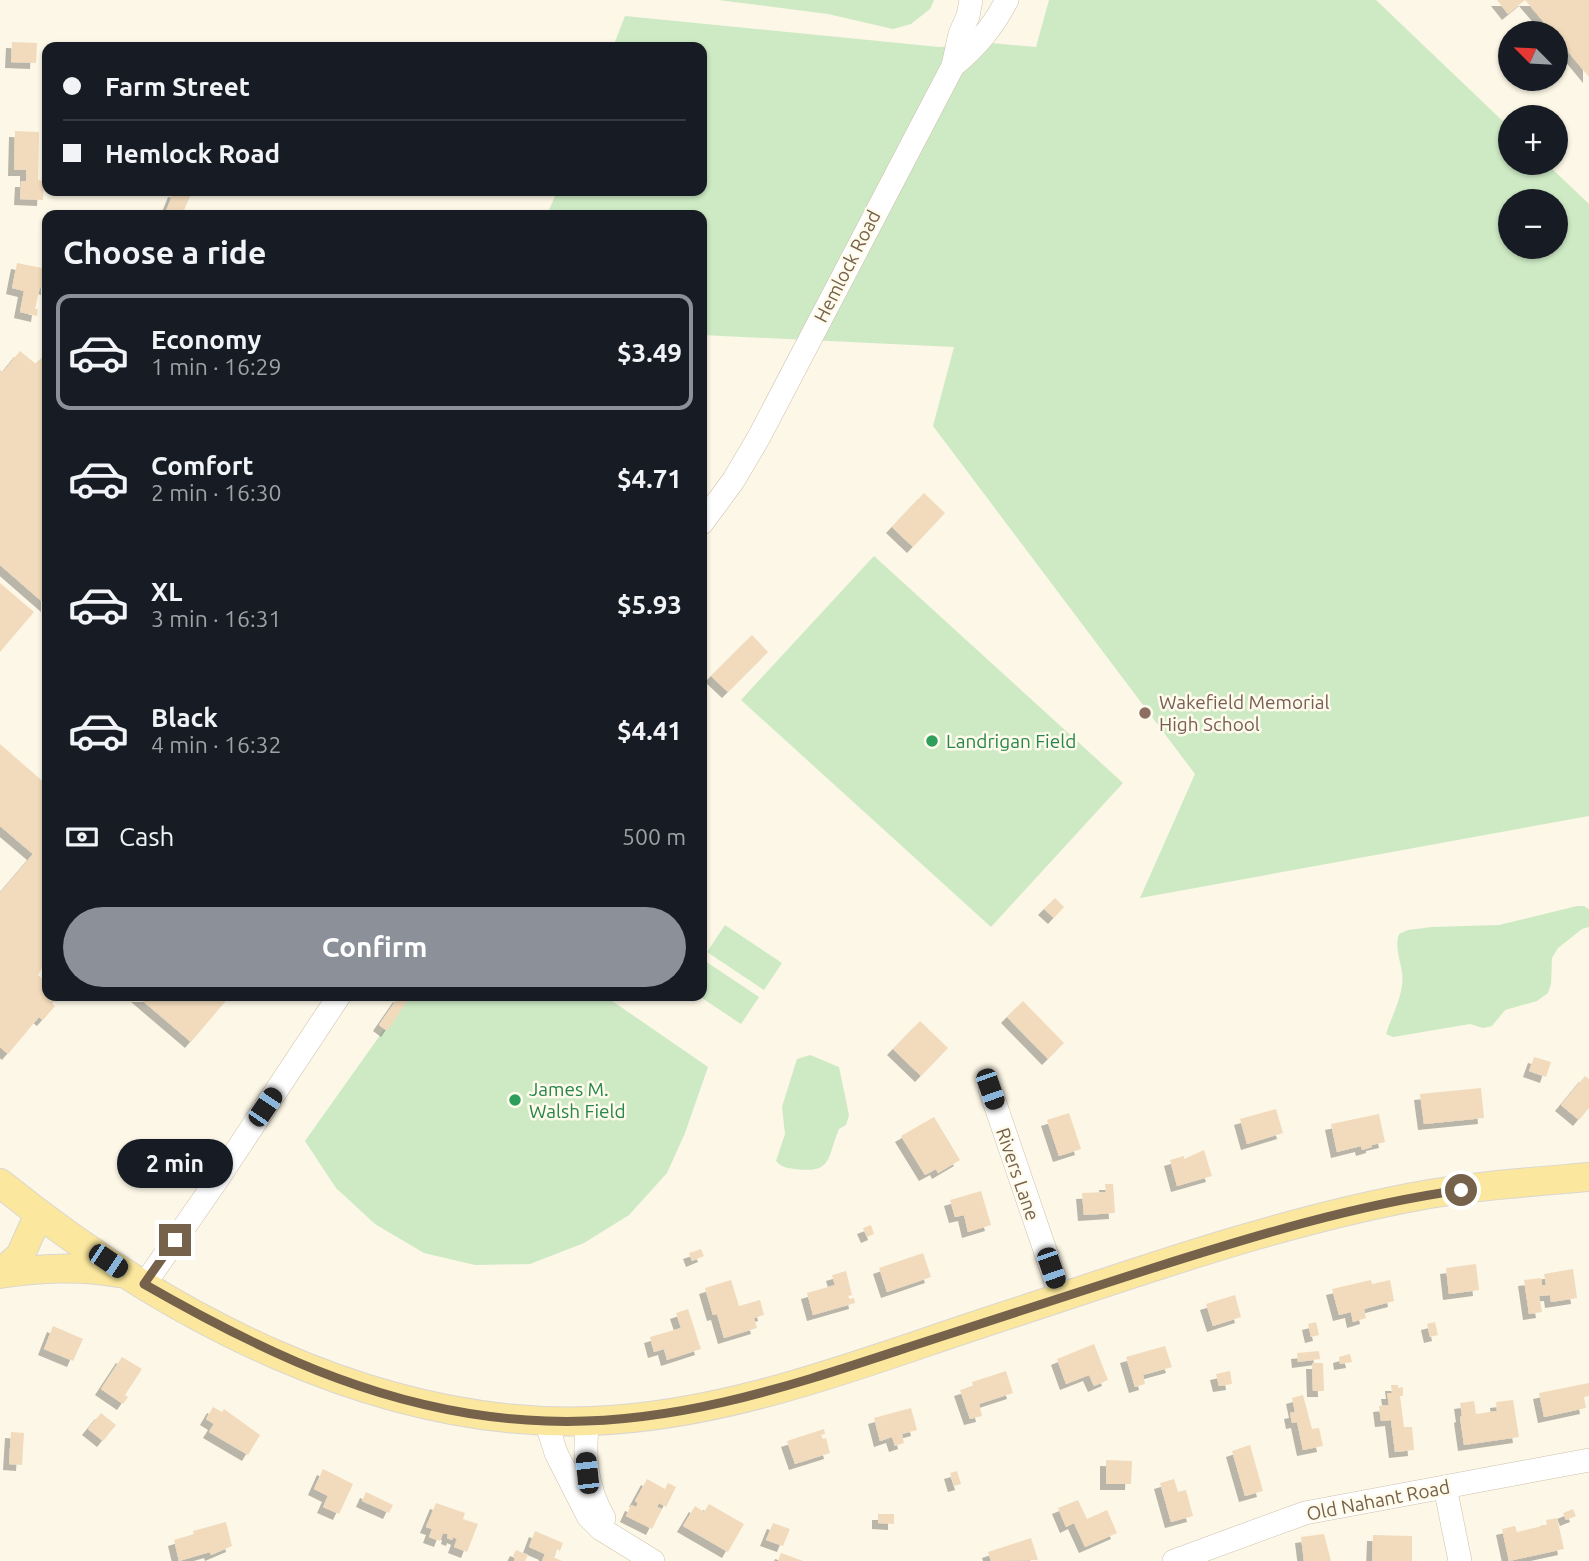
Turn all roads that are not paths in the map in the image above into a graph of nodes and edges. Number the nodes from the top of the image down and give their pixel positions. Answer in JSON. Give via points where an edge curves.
{"nodes":[{"id":1,"x":971,"y":0,"type":"edge"},
{"id":2,"x":1007,"y":0,"type":"edge"},
{"id":3,"x":953,"y":66,"type":"junction"},
{"id":4,"x":707,"y":516,"type":"edge"},
{"id":5,"x":336,"y":1001,"type":"edge"},
{"id":6,"x":990,"y":1089,"type":"dead end"},
{"id":7,"x":1589,"y":1177,"type":"edge"},
{"id":8,"x":4,"y":1196,"type":"edge"},
{"id":9,"x":39,"y":1214,"type":"junction"},
{"id":10,"x":0,"y":1274,"type":"edge"},
{"id":11,"x":136,"y":1280,"type":"junction"},
{"id":12,"x":1061,"y":1297,"type":"junction"},
{"id":13,"x":546,"y":1421,"type":"junction"},
{"id":14,"x":588,"y":1421,"type":"junction"},
{"id":15,"x":1589,"y":1460,"type":"edge"},
{"id":16,"x":1445,"y":1487,"type":"junction"},
{"id":17,"x":620,"y":1540,"type":"junction"},
{"id":18,"x":1177,"y":1560,"type":"edge"},
{"id":19,"x":653,"y":1561,"type":"edge"},
{"id":20,"x":1460,"y":1561,"type":"edge"}],
"edges":[{"from":1,"to":3,"type":"street","name":"Hemlock Road"},
{"from":2,"to":3,"type":"street","via":[[983,39]]},
{"from":3,"to":4,"type":"street","name":"Hemlock Road","via":[[759,437]]},
{"from":5,"to":11,"type":"street","via":[[217,1180]]},
{"from":6,"to":12,"type":"street","name":"Rivers Lane"},
{"from":7,"to":12,"type":"main road","via":[[1450,1191],[1350,1211]]},
{"from":8,"to":9,"type":"main road"},
{"from":9,"to":10,"type":"main road","via":[[20,1256]]},
{"from":9,"to":11,"type":"main road"},
{"from":10,"to":11,"type":"main road","via":[[74,1267]]},
{"from":11,"to":13,"type":"main road","via":[[265,1349],[342,1381],[430,1406]]},
{"from":12,"to":14,"type":"main road","via":[[761,1394],[680,1413]]},
{"from":13,"to":14,"type":"main road"},
{"from":13,"to":17,"type":"street","via":[[555,1453],[584,1510],[600,1529]]},
{"from":14,"to":17,"type":"street","via":[[585,1456],[591,1490]]},
{"from":15,"to":16,"type":"street","name":"Old Nahant Road"},
{"from":16,"to":18,"type":"street","name":"Old Nahant Road","via":[[1304,1513]]},
{"from":16,"to":20,"type":"street"},
{"from":17,"to":19,"type":"street"}]}
